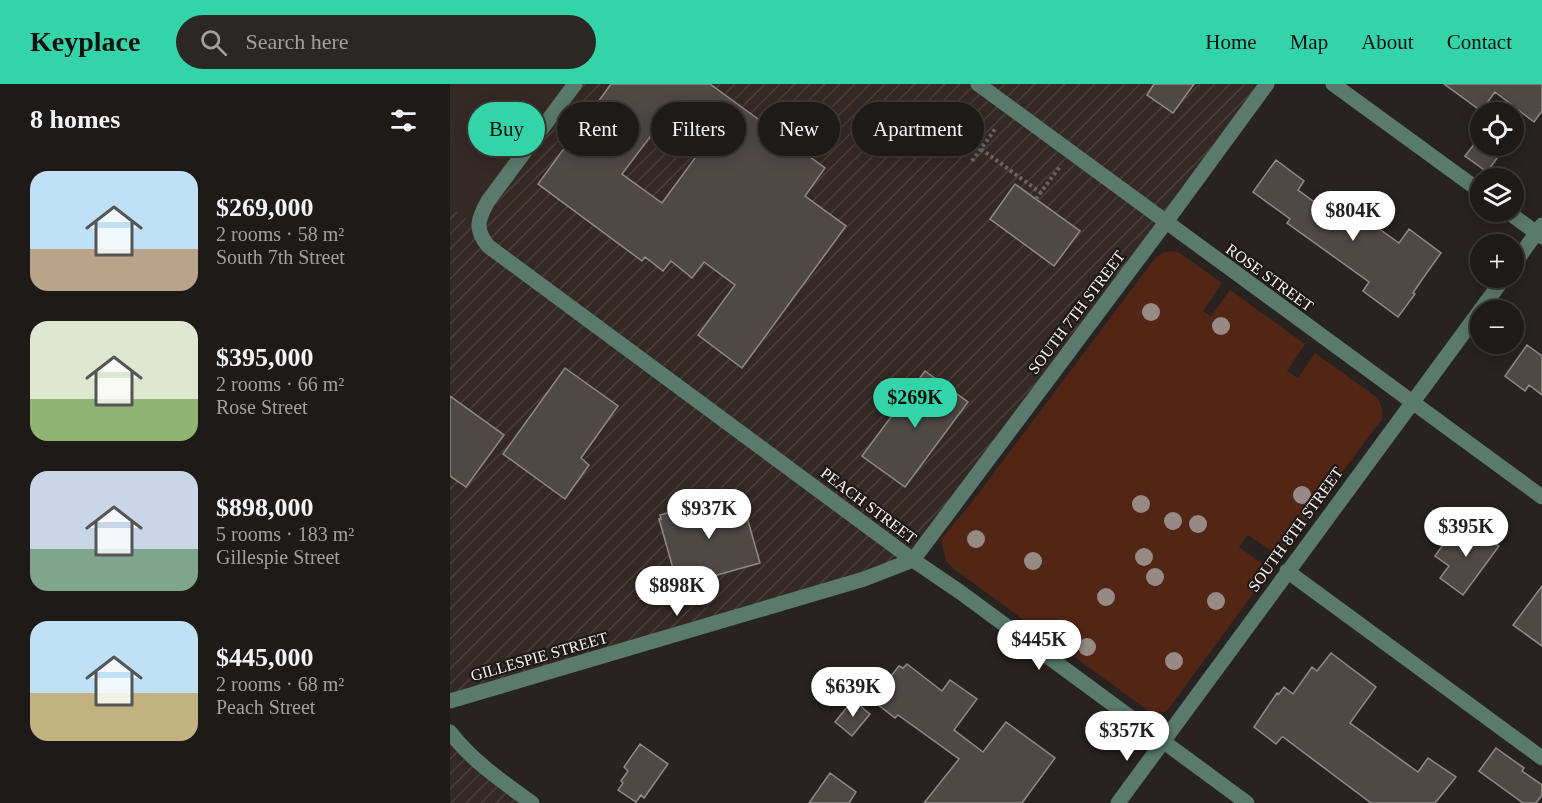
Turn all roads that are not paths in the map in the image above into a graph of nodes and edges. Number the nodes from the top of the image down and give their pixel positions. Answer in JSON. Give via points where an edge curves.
{"nodes":[{"id":1,"x":575,"y":84,"type":"edge"},
{"id":2,"x":978,"y":84,"type":"edge"},
{"id":3,"x":1267,"y":84,"type":"edge"},
{"id":4,"x":1333,"y":84,"type":"edge"},
{"id":5,"x":1470,"y":184,"type":"edge"},
{"id":6,"x":1166,"y":222,"type":"junction"},
{"id":7,"x":1524,"y":222,"type":"edge"},
{"id":8,"x":1540,"y":232,"type":"edge"},
{"id":9,"x":1524,"y":252,"type":"edge"},
{"id":10,"x":1496,"y":288,"type":"edge"},
{"id":11,"x":1411,"y":402,"type":"junction"},
{"id":12,"x":1542,"y":497,"type":"edge"},
{"id":13,"x":913,"y":561,"type":"junction"},
{"id":14,"x":1287,"y":571,"type":"junction"},
{"id":15,"x":450,"y":701,"type":"edge"},
{"id":16,"x":450,"y":732,"type":"edge"},
{"id":17,"x":1163,"y":741,"type":"junction"},
{"id":18,"x":1542,"y":758,"type":"edge"},
{"id":19,"x":532,"y":803,"type":"edge"},
{"id":20,"x":1118,"y":803,"type":"edge"},
{"id":21,"x":1247,"y":803,"type":"edge"}],
"edges":[{"from":1,"to":13,"type":"street","name":"PEACH STREET","via":[[488,201],[479,219],[481,238]]},
{"from":2,"to":6,"type":"street","name":"ROSE STREET"},
{"from":3,"to":6,"type":"street","name":"SOUTH 7TH STREET"},
{"from":4,"to":5,"type":"street"},
{"from":6,"to":11,"type":"street","name":"ROSE STREET"},
{"from":6,"to":13,"type":"street","name":"SOUTH 7TH STREET"},
{"from":7,"to":8,"type":"street"},
{"from":8,"to":9,"type":"street"},
{"from":10,"to":11,"type":"street","name":"SOUTH 8TH STREET"},
{"from":11,"to":12,"type":"street","name":"ROSE STREET"},
{"from":11,"to":14,"type":"street","name":"SOUTH 8TH STREET"},
{"from":13,"to":15,"type":"street","name":"GILLESPIE STREET","via":[[864,579]]},
{"from":13,"to":17,"type":"street","name":"PEACH STREET"},
{"from":14,"to":17,"type":"street","name":"SOUTH 8TH STREET"},
{"from":14,"to":18,"type":"street"},
{"from":16,"to":19,"type":"street","via":[[473,758]]},
{"from":17,"to":20,"type":"street","name":"SOUTH 8TH STREET"},
{"from":17,"to":21,"type":"street","name":"PEACH STREET"}]}
